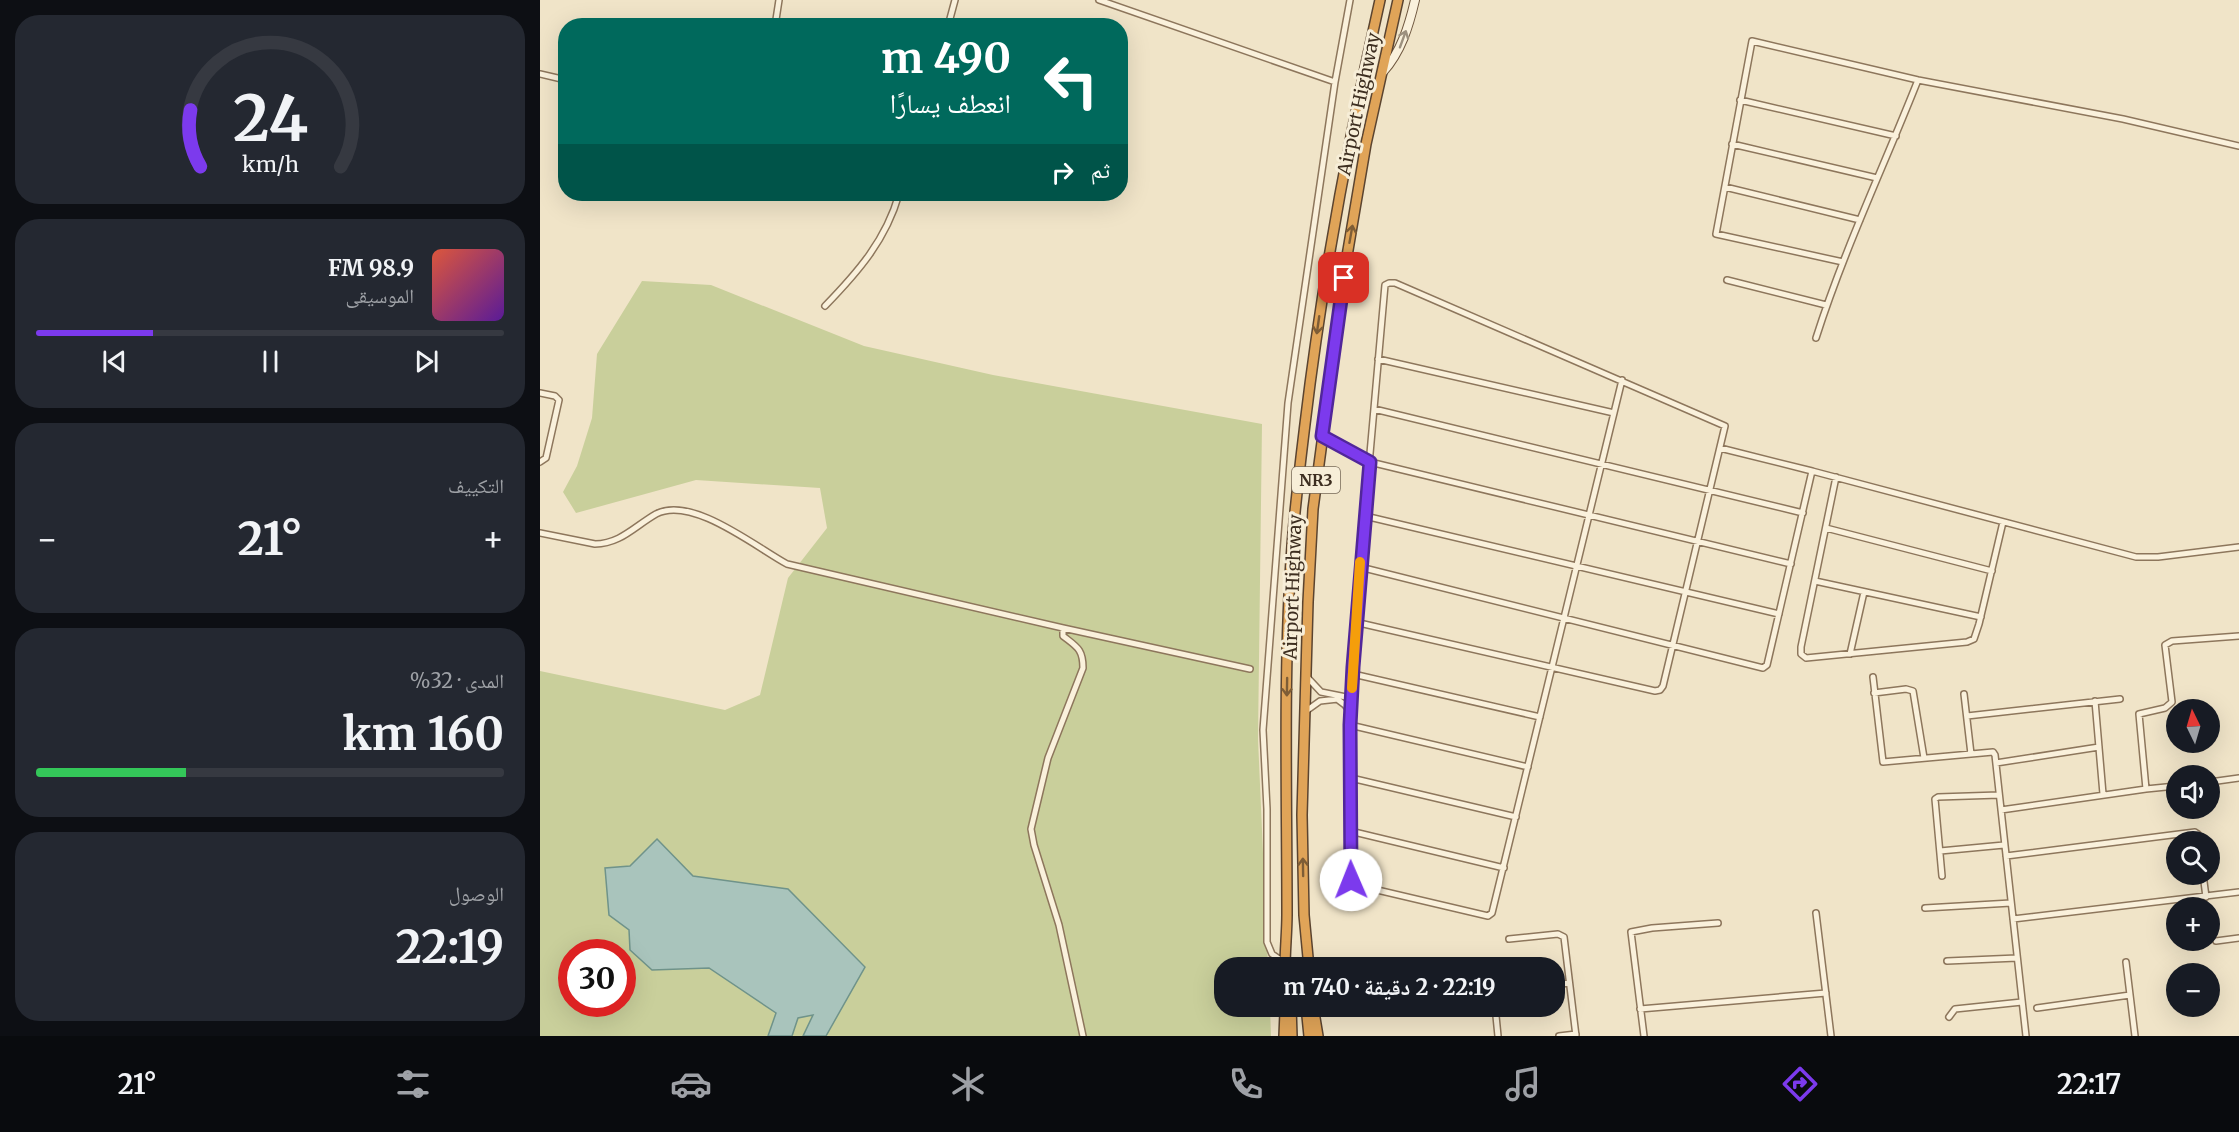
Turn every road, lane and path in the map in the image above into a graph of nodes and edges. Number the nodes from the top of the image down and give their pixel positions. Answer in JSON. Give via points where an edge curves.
{"nodes":[{"id":1,"x":779,"y":0,"type":"edge"},
{"id":2,"x":955,"y":0,"type":"edge"},
{"id":3,"x":1099,"y":0,"type":"edge"},
{"id":4,"x":1350,"y":0,"type":"edge"},
{"id":5,"x":1380,"y":0,"type":"edge"},
{"id":6,"x":1398,"y":0,"type":"edge"},
{"id":7,"x":1415,"y":0,"type":"edge"},
{"id":8,"x":776,"y":18,"type":"edge"},
{"id":9,"x":950,"y":18,"type":"edge"},
{"id":10,"x":1382,"y":73,"type":"junction"},
{"id":11,"x":540,"y":74,"type":"edge"},
{"id":12,"x":558,"y":78,"type":"edge"},
{"id":13,"x":1918,"y":80,"type":"junction"},
{"id":14,"x":1335,"y":81,"type":"junction"},
{"id":15,"x":1740,"y":100,"type":"junction"},
{"id":16,"x":1896,"y":136,"type":"junction"},
{"id":17,"x":1732,"y":144,"type":"junction"},
{"id":18,"x":2239,"y":146,"type":"edge"},
{"id":19,"x":1877,"y":178,"type":"junction"},
{"id":20,"x":1725,"y":187,"type":"junction"},
{"id":21,"x":897,"y":201,"type":"edge"},
{"id":22,"x":1860,"y":220,"type":"junction"},
{"id":23,"x":1843,"y":262,"type":"junction"},
{"id":24,"x":1727,"y":280,"type":"dead end"},
{"id":25,"x":1826,"y":304,"type":"junction"},
{"id":26,"x":825,"y":306,"type":"dead end"},
{"id":27,"x":1816,"y":338,"type":"dead end"},
{"id":28,"x":1378,"y":359,"type":"junction"},
{"id":29,"x":1622,"y":380,"type":"junction"},
{"id":30,"x":540,"y":393,"type":"edge"},
{"id":31,"x":1374,"y":409,"type":"junction"},
{"id":32,"x":1614,"y":413,"type":"junction"},
{"id":33,"x":1322,"y":436,"type":"junction"},
{"id":34,"x":1720,"y":448,"type":"junction"},
{"id":35,"x":540,"y":462,"type":"edge"},
{"id":36,"x":1370,"y":462,"type":"junction"},
{"id":37,"x":1601,"y":465,"type":"junction"},
{"id":38,"x":1812,"y":471,"type":"junction"},
{"id":39,"x":1836,"y":477,"type":"junction"},
{"id":40,"x":1710,"y":491,"type":"junction"},
{"id":41,"x":1803,"y":513,"type":"junction"},
{"id":42,"x":1589,"y":515,"type":"junction"},
{"id":43,"x":1365,"y":516,"type":"junction"},
{"id":44,"x":2003,"y":522,"type":"junction"},
{"id":45,"x":1826,"y":528,"type":"junction"},
{"id":46,"x":540,"y":533,"type":"edge"},
{"id":47,"x":1698,"y":541,"type":"junction"},
{"id":48,"x":2239,"y":547,"type":"edge"},
{"id":49,"x":1791,"y":564,"type":"junction"},
{"id":50,"x":1577,"y":566,"type":"junction"},
{"id":51,"x":1360,"y":567,"type":"junction"},
{"id":52,"x":1992,"y":571,"type":"junction"},
{"id":53,"x":1815,"y":581,"type":"junction"},
{"id":54,"x":1686,"y":592,"type":"junction"},
{"id":55,"x":1864,"y":592,"type":"junction"},
{"id":56,"x":1779,"y":614,"type":"junction"},
{"id":57,"x":1981,"y":617,"type":"junction"},
{"id":58,"x":1564,"y":618,"type":"junction"},
{"id":59,"x":1355,"y":622,"type":"junction"},
{"id":60,"x":1063,"y":628,"type":"junction"},
{"id":61,"x":2239,"y":636,"type":"edge"},
{"id":62,"x":1673,"y":646,"type":"junction"},
{"id":63,"x":1850,"y":654,"type":"junction"},
{"id":64,"x":1552,"y":667,"type":"junction"},
{"id":65,"x":1250,"y":669,"type":"dead end"},
{"id":66,"x":1353,"y":674,"type":"junction"},
{"id":67,"x":1306,"y":677,"type":"junction"},
{"id":68,"x":1872,"y":677,"type":"dead end"},
{"id":69,"x":1352,"y":688,"type":"junction"},
{"id":70,"x":1874,"y":693,"type":"junction"},
{"id":71,"x":1964,"y":694,"type":"dead end"},
{"id":72,"x":1337,"y":698,"type":"junction"},
{"id":73,"x":1351,"y":699,"type":"junction"},
{"id":74,"x":2120,"y":699,"type":"dead end"},
{"id":75,"x":2095,"y":701,"type":"junction"},
{"id":76,"x":1305,"y":712,"type":"junction"},
{"id":77,"x":1351,"y":713,"type":"junction"},
{"id":78,"x":1967,"y":716,"type":"junction"},
{"id":79,"x":1540,"y":717,"type":"junction"},
{"id":80,"x":1350,"y":725,"type":"junction"},
{"id":81,"x":2099,"y":747,"type":"junction"},
{"id":82,"x":1971,"y":754,"type":"junction"},
{"id":83,"x":1924,"y":759,"type":"junction"},
{"id":84,"x":1996,"y":762,"type":"junction"},
{"id":85,"x":1528,"y":767,"type":"junction"},
{"id":86,"x":1351,"y":778,"type":"junction"},
{"id":87,"x":2239,"y":778,"type":"edge"},
{"id":88,"x":2220,"y":781,"type":"edge"},
{"id":89,"x":2166,"y":787,"type":"edge"},
{"id":90,"x":2146,"y":789,"type":"junction"},
{"id":91,"x":2103,"y":794,"type":"junction"},
{"id":92,"x":2000,"y":795,"type":"junction"},
{"id":93,"x":2001,"y":810,"type":"junction"},
{"id":94,"x":1516,"y":817,"type":"junction"},
{"id":95,"x":1350,"y":831,"type":"junction"},
{"id":96,"x":2166,"y":836,"type":"edge"},
{"id":97,"x":2004,"y":845,"type":"junction"},
{"id":98,"x":1940,"y":851,"type":"junction"},
{"id":99,"x":2006,"y":856,"type":"junction"},
{"id":100,"x":1504,"y":868,"type":"junction"},
{"id":101,"x":1942,"y":876,"type":"dead end"},
{"id":102,"x":2204,"y":885,"type":"edge"},
{"id":103,"x":1304,"y":887,"type":"junction"},
{"id":104,"x":2239,"y":892,"type":"edge"},
{"id":105,"x":2206,"y":897,"type":"joint"},
{"id":106,"x":2166,"y":902,"type":"edge"},
{"id":107,"x":2011,"y":903,"type":"junction"},
{"id":108,"x":1925,"y":908,"type":"dead end"},
{"id":109,"x":1816,"y":913,"type":"dead end"},
{"id":110,"x":2013,"y":919,"type":"junction"},
{"id":111,"x":1718,"y":923,"type":"dead end"},
{"id":112,"x":2239,"y":938,"type":"edge"},
{"id":113,"x":1509,"y":939,"type":"dead end"},
{"id":114,"x":2220,"y":940,"type":"edge"},
{"id":115,"x":1276,"y":957,"type":"edge"},
{"id":116,"x":1286,"y":957,"type":"edge"},
{"id":117,"x":1304,"y":957,"type":"edge"},
{"id":118,"x":1308,"y":957,"type":"edge"},
{"id":119,"x":2017,"y":958,"type":"junction"},
{"id":120,"x":1947,"y":961,"type":"dead end"},
{"id":121,"x":2126,"y":962,"type":"dead end"},
{"id":122,"x":1569,"y":983,"type":"junction"},
{"id":123,"x":1565,"y":984,"type":"edge"},
{"id":124,"x":1826,"y":993,"type":"junction"},
{"id":125,"x":2130,"y":996,"type":"junction"},
{"id":126,"x":2022,"y":1002,"type":"junction"},
{"id":127,"x":2037,"y":1008,"type":"dead end"},
{"id":128,"x":1640,"y":1009,"type":"junction"},
{"id":129,"x":1285,"y":1017,"type":"edge"},
{"id":130,"x":1291,"y":1017,"type":"edge"},
{"id":131,"x":1307,"y":1017,"type":"edge"},
{"id":132,"x":1314,"y":1017,"type":"edge"},
{"id":133,"x":1496,"y":1017,"type":"edge"},
{"id":134,"x":1949,"y":1017,"type":"dead end"},
{"id":135,"x":1576,"y":1035,"type":"edge"},
{"id":136,"x":1083,"y":1036,"type":"edge"},
{"id":137,"x":1284,"y":1036,"type":"edge"},
{"id":138,"x":1292,"y":1036,"type":"edge"},
{"id":139,"x":1309,"y":1036,"type":"edge"},
{"id":140,"x":1317,"y":1036,"type":"edge"},
{"id":141,"x":1498,"y":1036,"type":"edge"},
{"id":142,"x":1559,"y":1036,"type":"edge"},
{"id":143,"x":1644,"y":1036,"type":"edge"},
{"id":144,"x":1831,"y":1036,"type":"edge"},
{"id":145,"x":2026,"y":1036,"type":"edge"},
{"id":146,"x":2135,"y":1036,"type":"edge"}],
"edges":[{"from":1,"to":8,"type":"street"},
{"from":2,"to":9,"type":"street"},
{"from":3,"to":14,"type":"street"},
{"from":4,"to":14,"type":"street"},
{"from":5,"to":116,"type":"highway","name":"Airport Highway","number":"NR3","one_way":true,"via":[[1330,245],[1295,516],[1287,680]]},
{"from":6,"to":10,"type":"highway","name":"Airport Highway","number":"NR3"},
{"from":10,"to":7,"type":"main road","one_way":true,"via":[[1400,48]]},
{"from":33,"to":10,"type":"highway","name":"Airport Highway","number":"NR3","one_way":true,"via":[[1347,256]]},
{"from":11,"to":12,"type":"street"},
{"from":13,"to":15,"type":"street","via":[[1752,41]]},
{"from":13,"to":16,"type":"street"},
{"from":13,"to":18,"type":"street","via":[[2123,119]]},
{"from":14,"to":115,"type":"street","via":[[1291,376],[1275,549],[1263,730],[1268,942]]},
{"from":15,"to":16,"type":"street"},
{"from":15,"to":17,"type":"street"},
{"from":16,"to":19,"type":"street"},
{"from":17,"to":19,"type":"street"},
{"from":17,"to":20,"type":"street"},
{"from":19,"to":22,"type":"street"},
{"from":20,"to":22,"type":"street"},
{"from":20,"to":23,"type":"street","via":[[1716,234]]},
{"from":21,"to":26,"type":"street","via":[[873,251]]},
{"from":22,"to":23,"type":"street"},
{"from":23,"to":25,"type":"street"},
{"from":24,"to":25,"type":"street"},
{"from":25,"to":27,"type":"street"},
{"from":28,"to":29,"type":"street","via":[[1384,287],[1391,282]]},
{"from":28,"to":31,"type":"street"},
{"from":28,"to":32,"type":"street"},
{"from":29,"to":32,"type":"street"},
{"from":29,"to":34,"type":"street","via":[[1724,424]]},
{"from":30,"to":35,"type":"street","via":[[559,400],[546,458]]},
{"from":31,"to":36,"type":"street"},
{"from":31,"to":37,"type":"street"},
{"from":32,"to":37,"type":"street"},
{"from":33,"to":36,"type":"street"},
{"from":33,"to":67,"type":"highway","name":"Airport Highway","number":"NR3","via":[[1311,536]]},
{"from":34,"to":38,"type":"street"},
{"from":34,"to":40,"type":"street"},
{"from":36,"to":42,"type":"street"},
{"from":36,"to":43,"type":"street"},
{"from":37,"to":40,"type":"street"},
{"from":37,"to":42,"type":"street"},
{"from":38,"to":39,"type":"street"},
{"from":38,"to":41,"type":"street"},
{"from":39,"to":44,"type":"street"},
{"from":39,"to":45,"type":"street"},
{"from":40,"to":41,"type":"street"},
{"from":40,"to":47,"type":"street"},
{"from":41,"to":49,"type":"street"},
{"from":42,"to":47,"type":"street"},
{"from":42,"to":50,"type":"street"},
{"from":43,"to":50,"type":"street"},
{"from":43,"to":51,"type":"street"},
{"from":44,"to":48,"type":"street","via":[[2142,558]]},
{"from":44,"to":52,"type":"street"},
{"from":45,"to":52,"type":"street"},
{"from":45,"to":53,"type":"street"},
{"from":46,"to":60,"type":"street","via":[[604,544],[621,538],[663,511],[680,511],[726,526],[787,564]]},
{"from":47,"to":49,"type":"street"},
{"from":47,"to":54,"type":"street"},
{"from":49,"to":56,"type":"street"},
{"from":50,"to":54,"type":"street"},
{"from":50,"to":58,"type":"street"},
{"from":51,"to":58,"type":"street"},
{"from":51,"to":59,"type":"street"},
{"from":52,"to":57,"type":"street"},
{"from":53,"to":55,"type":"street"},
{"from":53,"to":63,"type":"street","via":[[1801,654],[1806,658]]},
{"from":54,"to":56,"type":"street"},
{"from":54,"to":62,"type":"street"},
{"from":55,"to":57,"type":"street"},
{"from":55,"to":63,"type":"street"},
{"from":56,"to":62,"type":"street","via":[[1763,668]]},
{"from":57,"to":63,"type":"street","via":[[1974,639],[1967,642]]},
{"from":58,"to":62,"type":"street"},
{"from":58,"to":64,"type":"street"},
{"from":59,"to":64,"type":"street"},
{"from":59,"to":66,"type":"street"},
{"from":60,"to":65,"type":"street"},
{"from":60,"to":136,"type":"street","via":[[1063,636],[1083,656],[1083,668],[1048,758],[1031,836],[1059,925]]},
{"from":61,"to":90,"type":"street","via":[[2172,641],[2165,645],[2172,702],[2166,708],[2139,714]]},
{"from":62,"to":64,"type":"street","via":[[1659,691]]},
{"from":64,"to":79,"type":"street"},
{"from":66,"to":69,"type":"street"},
{"from":66,"to":79,"type":"street"},
{"from":67,"to":72,"type":"street","via":[[1321,692]]},
{"from":67,"to":76,"type":"highway","name":"Airport Highway","number":"NR3"},
{"from":68,"to":70,"type":"street"},
{"from":69,"to":72,"type":"street"},
{"from":69,"to":73,"type":"street"},
{"from":70,"to":83,"type":"street","via":[[1913,691]]},
{"from":70,"to":83,"type":"street","via":[[1883,762]]},
{"from":71,"to":78,"type":"street"},
{"from":72,"to":73,"type":"street"},
{"from":72,"to":76,"type":"street","via":[[1320,701]]},
{"from":72,"to":77,"type":"street"},
{"from":73,"to":77,"type":"street"},
{"from":74,"to":75,"type":"street"},
{"from":75,"to":78,"type":"street"},
{"from":75,"to":81,"type":"street"},
{"from":103,"to":76,"type":"highway","name":"Airport Highway","number":"NR3","one_way":true},
{"from":77,"to":80,"type":"street"},
{"from":78,"to":82,"type":"street"},
{"from":79,"to":85,"type":"street"},
{"from":80,"to":85,"type":"street"},
{"from":80,"to":86,"type":"street"},
{"from":81,"to":84,"type":"street"},
{"from":81,"to":91,"type":"street"},
{"from":82,"to":83,"type":"street"},
{"from":82,"to":84,"type":"street","via":[[1993,752]]},
{"from":84,"to":92,"type":"street"},
{"from":85,"to":94,"type":"street"},
{"from":86,"to":94,"type":"street"},
{"from":86,"to":95,"type":"street"},
{"from":87,"to":88,"type":"street"},
{"from":89,"to":90,"type":"street"},
{"from":90,"to":91,"type":"street"},
{"from":91,"to":93,"type":"street"},
{"from":92,"to":93,"type":"street"},
{"from":92,"to":98,"type":"street","via":[[1936,797]]},
{"from":93,"to":97,"type":"street"},
{"from":94,"to":100,"type":"street"},
{"from":95,"to":100,"type":"street"},
{"from":95,"to":100,"type":"street","via":[[1351,880],[1356,885],[1486,916],[1492,913]]},
{"from":96,"to":99,"type":"street"},
{"from":97,"to":98,"type":"street"},
{"from":97,"to":99,"type":"street"},
{"from":98,"to":101,"type":"street"},
{"from":99,"to":107,"type":"street"},
{"from":102,"to":105,"type":"street"},
{"from":103,"to":117,"type":"highway"},
{"from":103,"to":118,"type":"highway","name":"Airport Highway","number":"NR3"},
{"from":104,"to":105,"type":"street"},
{"from":106,"to":110,"type":"street"},
{"from":107,"to":108,"type":"street"},
{"from":107,"to":110,"type":"street"},
{"from":109,"to":124,"type":"street"},
{"from":110,"to":119,"type":"street"},
{"from":111,"to":128,"type":"street","via":[[1631,932]]},
{"from":112,"to":114,"type":"street"},
{"from":113,"to":122,"type":"street","via":[[1562,934]]},
{"from":119,"to":120,"type":"street"},
{"from":119,"to":126,"type":"street"},
{"from":121,"to":125,"type":"street"},
{"from":122,"to":123,"type":"street"},
{"from":122,"to":135,"type":"street"},
{"from":124,"to":128,"type":"street"},
{"from":124,"to":144,"type":"street"},
{"from":125,"to":127,"type":"street"},
{"from":125,"to":146,"type":"street"},
{"from":126,"to":134,"type":"street","via":[[1955,1009]]},
{"from":126,"to":145,"type":"street"},
{"from":128,"to":143,"type":"street"},
{"from":129,"to":137,"type":"highway"},
{"from":130,"to":138,"type":"highway"},
{"from":131,"to":139,"type":"highway"},
{"from":132,"to":140,"type":"highway"},
{"from":133,"to":141,"type":"street"},
{"from":135,"to":142,"type":"street"}]}
